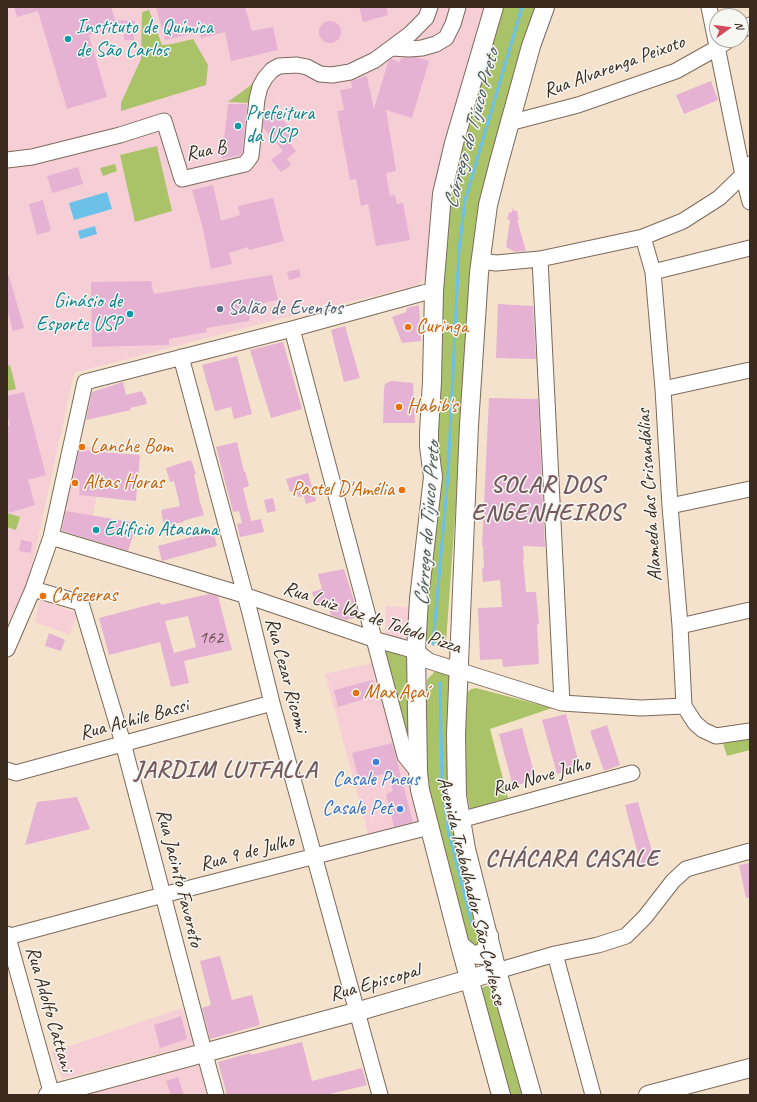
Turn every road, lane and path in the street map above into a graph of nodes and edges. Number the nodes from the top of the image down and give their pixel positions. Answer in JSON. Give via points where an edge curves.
{"nodes":[{"id":1,"x":458,"y":7,"type":"edge"},
{"id":2,"x":494,"y":7,"type":"edge"},
{"id":3,"x":545,"y":7,"type":"edge"},
{"id":4,"x":428,"y":12,"type":"edge"},
{"id":5,"x":436,"y":44,"type":"junction"},
{"id":6,"x":392,"y":48,"type":"junction"},
{"id":7,"x":716,"y":48,"type":"edge"},
{"id":8,"x":724,"y":48,"type":"edge"},
{"id":9,"x":509,"y":122,"type":"junction"},
{"id":10,"x":7,"y":160,"type":"edge"},
{"id":11,"x":747,"y":169,"type":"edge"},
{"id":12,"x":750,"y":202,"type":"edge"},
{"id":13,"x":644,"y":237,"type":"junction"},
{"id":14,"x":750,"y":248,"type":"edge"},
{"id":15,"x":540,"y":259,"type":"junction"},
{"id":16,"x":481,"y":261,"type":"junction"},
{"id":17,"x":653,"y":272,"type":"junction"},
{"id":18,"x":434,"y":291,"type":"junction"},
{"id":19,"x":292,"y":329,"type":"junction"},
{"id":20,"x":182,"y":357,"type":"junction"},
{"id":21,"x":750,"y":370,"type":"edge"},
{"id":22,"x":663,"y":389,"type":"junction"},
{"id":23,"x":750,"y":489,"type":"edge"},
{"id":24,"x":670,"y":506,"type":"junction"},
{"id":25,"x":51,"y":538,"type":"junction"},
{"id":26,"x":33,"y":588,"type":"junction"},
{"id":27,"x":244,"y":595,"type":"junction"},
{"id":28,"x":750,"y":610,"type":"edge"},
{"id":29,"x":680,"y":626,"type":"junction"},
{"id":30,"x":373,"y":639,"type":"junction"},
{"id":31,"x":7,"y":650,"type":"edge"},
{"id":32,"x":416,"y":652,"type":"junction"},
{"id":33,"x":459,"y":670,"type":"junction"},
{"id":34,"x":272,"y":703,"type":"junction"},
{"id":35,"x":562,"y":703,"type":"junction"},
{"id":36,"x":684,"y":706,"type":"junction"},
{"id":37,"x":750,"y":731,"type":"edge"},
{"id":38,"x":123,"y":743,"type":"junction"},
{"id":39,"x":7,"y":770,"type":"edge"},
{"id":40,"x":418,"y":772,"type":"junction"},
{"id":41,"x":632,"y":773,"type":"dead end"},
{"id":42,"x":460,"y":820,"type":"junction"},
{"id":43,"x":429,"y":827,"type":"junction"},
{"id":44,"x":750,"y":851,"type":"edge"},
{"id":45,"x":314,"y":856,"type":"junction"},
{"id":46,"x":163,"y":895,"type":"junction"},
{"id":47,"x":7,"y":936,"type":"edge"},
{"id":48,"x":489,"y":936,"type":"junction"},
{"id":49,"x":460,"y":945,"type":"junction"},
{"id":50,"x":555,"y":954,"type":"junction"},
{"id":51,"x":497,"y":971,"type":"junction"},
{"id":52,"x":470,"y":979,"type":"junction"},
{"id":53,"x":356,"y":1012,"type":"junction"},
{"id":54,"x":204,"y":1052,"type":"junction"},
{"id":55,"x":750,"y":1068,"type":"edge"},
{"id":56,"x":750,"y":1078,"type":"edge"},
{"id":57,"x":51,"y":1095,"type":"edge"},
{"id":58,"x":216,"y":1095,"type":"edge"},
{"id":59,"x":380,"y":1095,"type":"edge"},
{"id":60,"x":502,"y":1095,"type":"edge"},
{"id":61,"x":532,"y":1095,"type":"edge"},
{"id":62,"x":593,"y":1095,"type":"edge"},
{"id":63,"x":648,"y":1095,"type":"edge"},
{"id":64,"x":688,"y":1095,"type":"edge"}],
"edges":[{"from":1,"to":5,"type":"street","via":[[446,38]]},
{"from":2,"to":18,"type":"main road","name":"Avenida Trabalhador São-Carlense","via":[[442,194]]},
{"from":3,"to":9,"type":"main road"},
{"from":4,"to":5,"type":"street","via":[[428,30]]},
{"from":4,"to":6,"type":"street","name":"Rua B","via":[[410,34]]},
{"from":5,"to":6,"type":"street","via":[[422,48]]},
{"from":6,"to":10,"type":"street","name":"Rua B","via":[[350,72],[320,74],[306,67],[297,66],[279,66],[272,70],[260,87],[251,156],[242,164],[182,179],[164,121],[32,157]]},
{"from":7,"to":9,"type":"street","name":"Rua Alvarenga Peixoto","via":[[676,71],[578,105]]},
{"from":8,"to":11,"type":"street"},
{"from":9,"to":16,"type":"main road","via":[[488,205]]},
{"from":11,"to":12,"type":"street"},
{"from":11,"to":13,"type":"street","via":[[719,198],[683,221]]},
{"from":13,"to":15,"type":"street"},
{"from":13,"to":17,"type":"street","name":"Alameda das Crisandálias"},
{"from":14,"to":17,"type":"street"},
{"from":15,"to":16,"type":"street","via":[[496,263]]},
{"from":15,"to":35,"type":"street"},
{"from":16,"to":33,"type":"main road","via":[[469,425]]},
{"from":17,"to":22,"type":"street","name":"Alameda das Crisandálias"},
{"from":18,"to":19,"type":"street"},
{"from":18,"to":32,"type":"main road","name":"Avenida Trabalhador São-Carlense","via":[[429,432],[434,477],[420,591]]},
{"from":19,"to":20,"type":"street"},
{"from":19,"to":30,"type":"street"},
{"from":20,"to":25,"type":"street","via":[[85,382]]},
{"from":20,"to":27,"type":"street","name":"Rua Cezar Ricomi"},
{"from":21,"to":22,"type":"street"},
{"from":22,"to":24,"type":"street","name":"Alameda das Crisandálias"},
{"from":23,"to":24,"type":"street"},
{"from":24,"to":29,"type":"street","name":"Alameda das Crisandálias"},
{"from":25,"to":26,"type":"street"},
{"from":25,"to":27,"type":"street","name":"Rua Luiz Vaz de Toledo Pizza"},
{"from":26,"to":31,"type":"street"},
{"from":26,"to":38,"type":"street","name":"Rua Jacinto Favoreto","via":[[81,604]]},
{"from":27,"to":30,"type":"street","name":"Rua Luiz Vaz de Toledo Pizza"},
{"from":27,"to":34,"type":"street","name":"Rua Cezar Ricomi"},
{"from":28,"to":29,"type":"street"},
{"from":29,"to":36,"type":"street","name":"Alameda das Crisandálias"},
{"from":30,"to":32,"type":"street","name":"Rua Luiz Vaz de Toledo Pizza"},
{"from":30,"to":40,"type":"street","via":[[405,756]]},
{"from":32,"to":33,"type":"street","name":"Rua Luiz Vaz de Toledo Pizza","via":[[430,661]]},
{"from":32,"to":40,"type":"main road","name":"Avenida Trabalhador São-Carlense"},
{"from":33,"to":35,"type":"street","name":"Rua Luiz Vaz de Toledo Pizza"},
{"from":33,"to":42,"type":"main road","via":[[456,775]]},
{"from":34,"to":38,"type":"street","name":"Rua Achile Bassi"},
{"from":34,"to":45,"type":"street","name":"Rua Cezar Ricomi"},
{"from":35,"to":36,"type":"street","name":"Rua Luiz Vaz de Toledo Pizza","via":[[641,708]]},
{"from":36,"to":37,"type":"street","via":[[695,723],[716,736]]},
{"from":38,"to":39,"type":"street","name":"Rua Achile Bassi","via":[[16,774]]},
{"from":38,"to":46,"type":"street","name":"Rua Jacinto Favoreto"},
{"from":40,"to":43,"type":"main road","name":"Avenida Trabalhador São-Carlense"},
{"from":41,"to":42,"type":"street","name":"Rua Nove Julho"},
{"from":42,"to":48,"type":"main road"},
{"from":43,"to":45,"type":"street","name":"Rua 9 de Julho"},
{"from":43,"to":49,"type":"main road","name":"Avenida Trabalhador São-Carlense"},
{"from":44,"to":50,"type":"street","name":"Rua Episcopal","via":[[686,869],[626,936]]},
{"from":45,"to":46,"type":"street","name":"Rua 9 de Julho"},
{"from":45,"to":53,"type":"street","name":"Rua Cezar Ricomi"},
{"from":46,"to":47,"type":"street","name":"Rua 9 de Julho"},
{"from":46,"to":54,"type":"street","name":"Rua Jacinto Favoreto"},
{"from":47,"to":57,"type":"street","name":"Rua Adolfo Cattani"},
{"from":48,"to":49,"type":"main road","via":[[486,949],[481,955],[470,954]]},
{"from":48,"to":51,"type":"main road"},
{"from":49,"to":52,"type":"main road","name":"Avenida Trabalhador São-Carlense"},
{"from":50,"to":51,"type":"street","name":"Rua Episcopal"},
{"from":50,"to":62,"type":"street"},
{"from":51,"to":52,"type":"main road","name":"Rua Episcopal"},
{"from":51,"to":61,"type":"main road"},
{"from":52,"to":53,"type":"main road","name":"Rua Episcopal"},
{"from":52,"to":60,"type":"main road","name":"Avenida Trabalhador São-Carlense"},
{"from":53,"to":54,"type":"main road","name":"Rua Episcopal"},
{"from":53,"to":59,"type":"street","name":"Rua Cezar Ricomi"},
{"from":54,"to":57,"type":"main road","name":"Rua Episcopal"},
{"from":54,"to":58,"type":"street","name":"Rua Jacinto Favoreto"},
{"from":55,"to":63,"type":"main road"},
{"from":56,"to":64,"type":"main road"}]}
